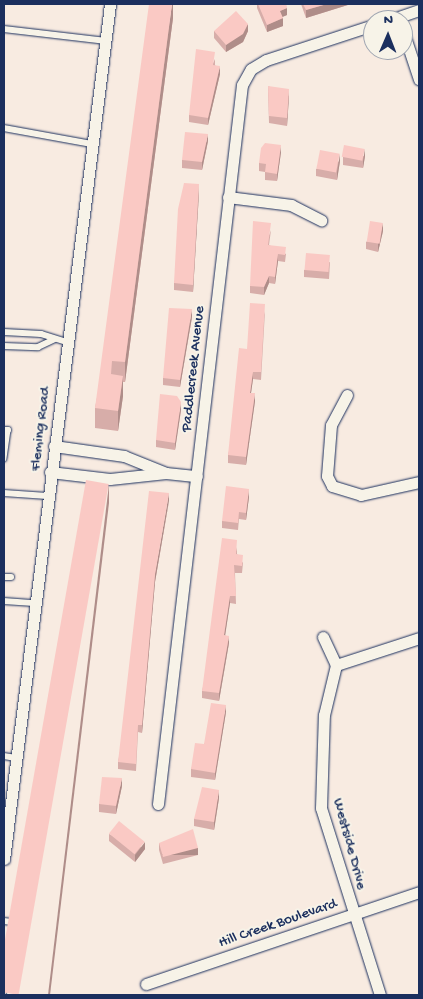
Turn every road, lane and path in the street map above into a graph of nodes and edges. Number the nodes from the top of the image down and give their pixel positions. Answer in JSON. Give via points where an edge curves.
{"nodes":[{"id":1,"x":110,"y":4,"type":"edge"},
{"id":2,"x":363,"y":28,"type":"edge"},
{"id":3,"x":4,"y":29,"type":"edge"},
{"id":4,"x":106,"y":41,"type":"junction"},
{"id":5,"x":413,"y":60,"type":"edge"},
{"id":6,"x":419,"y":79,"type":"edge"},
{"id":7,"x":4,"y":128,"type":"edge"},
{"id":8,"x":92,"y":144,"type":"junction"},
{"id":9,"x":228,"y":197,"type":"junction"},
{"id":10,"x":321,"y":220,"type":"dead end"},
{"id":11,"x":4,"y":332,"type":"edge"},
{"id":12,"x":52,"y":340,"type":"junction"},
{"id":13,"x":67,"y":342,"type":"junction"},
{"id":14,"x":4,"y":346,"type":"edge"},
{"id":15,"x":347,"y":395,"type":"dead end"},
{"id":16,"x":4,"y":430,"type":"edge"},
{"id":17,"x":54,"y":446,"type":"junction"},
{"id":18,"x":4,"y":458,"type":"edge"},
{"id":19,"x":50,"y":472,"type":"junction"},
{"id":20,"x":166,"y":473,"type":"junction"},
{"id":21,"x":197,"y":476,"type":"junction"},
{"id":22,"x":419,"y":482,"type":"edge"},
{"id":23,"x":4,"y":493,"type":"edge"},
{"id":24,"x":47,"y":496,"type":"junction"},
{"id":25,"x":4,"y":577,"type":"edge"},
{"id":26,"x":11,"y":577,"type":"dead end"},
{"id":27,"x":4,"y":601,"type":"edge"},
{"id":28,"x":34,"y":603,"type":"junction"},
{"id":29,"x":322,"y":637,"type":"dead end"},
{"id":30,"x":419,"y":638,"type":"edge"},
{"id":31,"x":336,"y":665,"type":"junction"},
{"id":32,"x":4,"y":756,"type":"edge"},
{"id":33,"x":16,"y":758,"type":"junction"},
{"id":34,"x":8,"y":782,"type":"edge"},
{"id":35,"x":158,"y":804,"type":"dead end"},
{"id":36,"x":4,"y":859,"type":"edge"},
{"id":37,"x":28,"y":868,"type":"dead end"},
{"id":38,"x":419,"y":892,"type":"edge"},
{"id":39,"x":352,"y":915,"type":"junction"},
{"id":40,"x":4,"y":922,"type":"edge"},
{"id":41,"x":20,"y":924,"type":"junction"},
{"id":42,"x":146,"y":984,"type":"dead end"},
{"id":43,"x":10,"y":995,"type":"edge"},
{"id":44,"x":380,"y":995,"type":"edge"}],
"edges":[{"from":1,"to":4,"type":"street","name":"Fleming Road"},
{"from":2,"to":9,"type":"street","name":"Paddlecreek Avenue","via":[[266,60],[251,69],[242,85]]},
{"from":3,"to":4,"type":"lane"},
{"from":4,"to":8,"type":"street","name":"Fleming Road"},
{"from":5,"to":6,"type":"street"},
{"from":7,"to":8,"type":"lane"},
{"from":8,"to":13,"type":"street","name":"Fleming Road"},
{"from":9,"to":10,"type":"street","via":[[291,205]]},
{"from":9,"to":21,"type":"street","name":"Paddlecreek Avenue"},
{"from":11,"to":12,"type":"lane","via":[[41,334]]},
{"from":12,"to":13,"type":"lane"},
{"from":12,"to":14,"type":"lane","via":[[38,346]]},
{"from":13,"to":17,"type":"street","name":"Fleming Road"},
{"from":15,"to":22,"type":"street","via":[[331,425],[327,476],[332,486],[361,495]]},
{"from":16,"to":18,"type":"lane","via":[[8,430]]},
{"from":17,"to":19,"type":"street","name":"Fleming Road"},
{"from":17,"to":20,"type":"street","via":[[124,456]]},
{"from":19,"to":20,"type":"street","via":[[128,479]]},
{"from":19,"to":24,"type":"street","name":"Fleming Road"},
{"from":20,"to":21,"type":"street"},
{"from":21,"to":35,"type":"street","name":"Paddlecreek Avenue"},
{"from":23,"to":24,"type":"lane"},
{"from":24,"to":28,"type":"street","name":"Fleming Road"},
{"from":25,"to":26,"type":"lane"},
{"from":27,"to":28,"type":"lane"},
{"from":28,"to":33,"type":"street","name":"Fleming Road"},
{"from":29,"to":31,"type":"street"},
{"from":30,"to":31,"type":"street"},
{"from":31,"to":39,"type":"street","name":"Westside Drive","via":[[324,715],[321,808]]},
{"from":32,"to":33,"type":"lane"},
{"from":33,"to":34,"type":"street","name":"Fleming Road"},
{"from":34,"to":36,"type":"street","name":"Fleming Road"},
{"from":37,"to":41,"type":"lane"},
{"from":38,"to":39,"type":"street","name":"Hill Creek Boulevard"},
{"from":39,"to":42,"type":"street","name":"Hill Creek Boulevard"},
{"from":39,"to":44,"type":"street","name":"Westside Drive"},
{"from":40,"to":41,"type":"lane"},
{"from":41,"to":43,"type":"lane"}]}
